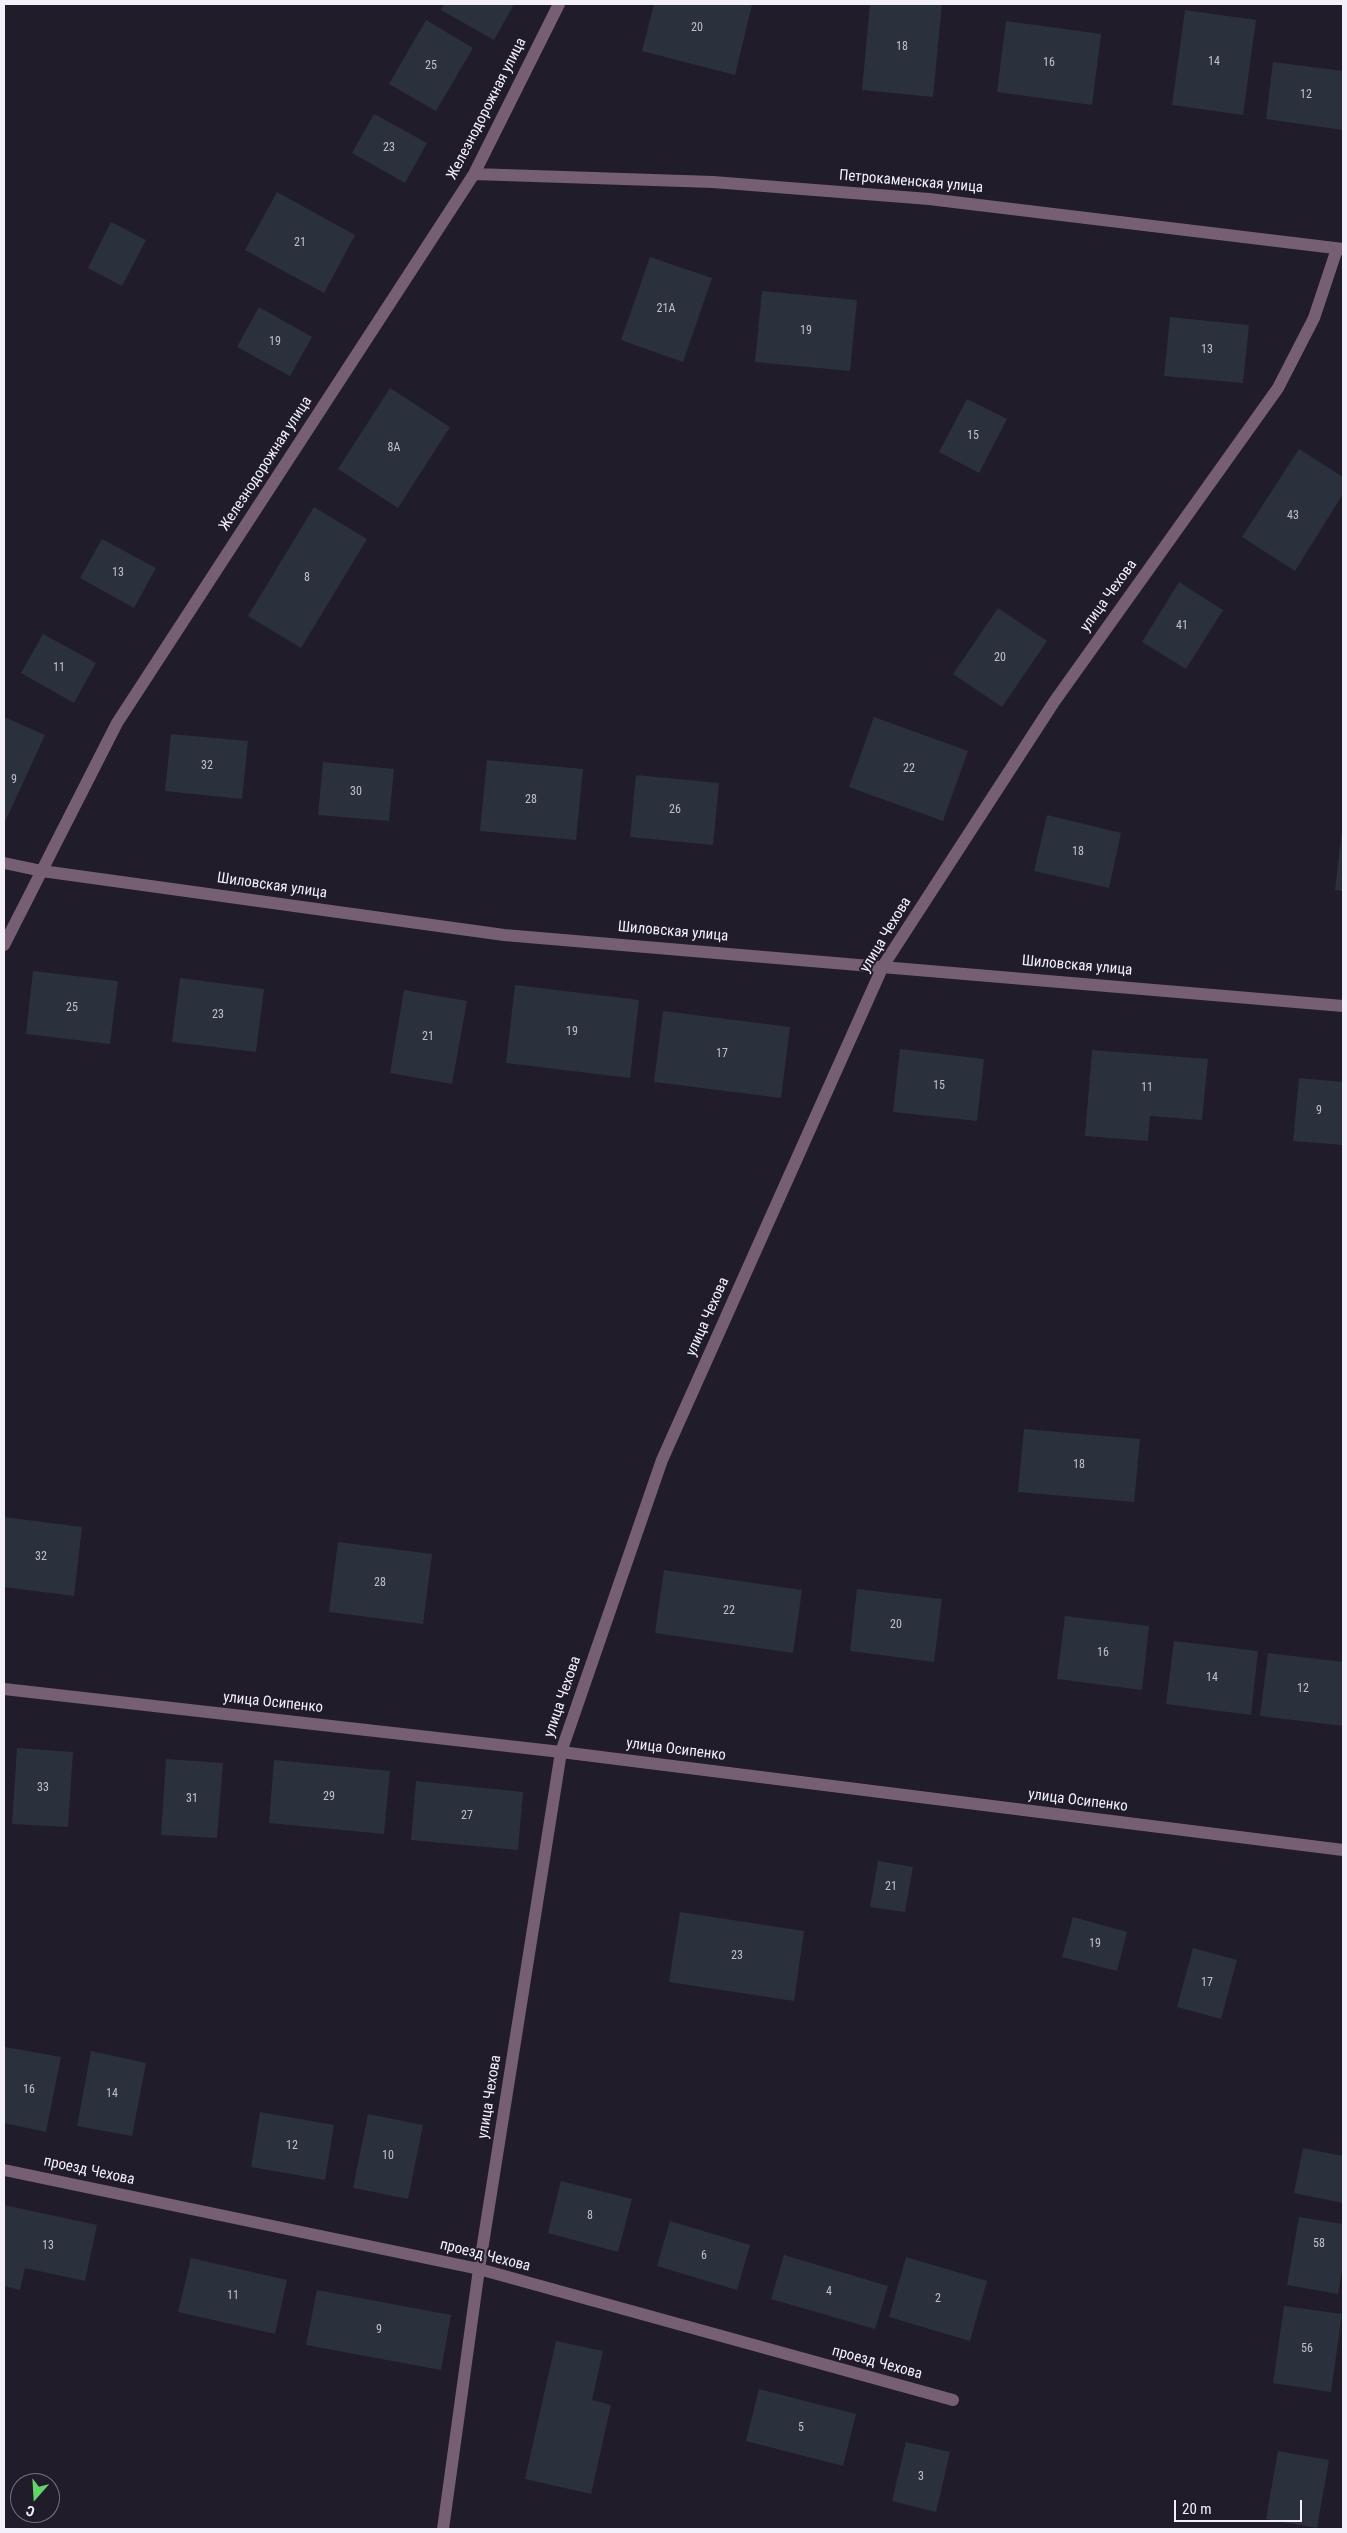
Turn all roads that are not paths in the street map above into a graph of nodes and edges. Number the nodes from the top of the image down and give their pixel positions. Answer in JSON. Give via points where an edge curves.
{"nodes":[{"id":1,"x":559,"y":4,"type":"edge"},
{"id":2,"x":474,"y":174,"type":"junction"},
{"id":3,"x":1340,"y":249,"type":"edge"},
{"id":4,"x":4,"y":863,"type":"edge"},
{"id":5,"x":42,"y":871,"type":"junction"},
{"id":6,"x":4,"y":945,"type":"edge"},
{"id":7,"x":883,"y":966,"type":"junction"},
{"id":8,"x":1343,"y":1006,"type":"edge"},
{"id":9,"x":4,"y":1689,"type":"edge"},
{"id":10,"x":561,"y":1752,"type":"junction"},
{"id":11,"x":1343,"y":1850,"type":"edge"},
{"id":12,"x":4,"y":2170,"type":"edge"},
{"id":13,"x":479,"y":2269,"type":"junction"},
{"id":14,"x":953,"y":2400,"type":"dead end"},
{"id":15,"x":443,"y":2529,"type":"edge"}],
"edges":[{"from":1,"to":2,"type":"street","name":"Железнодорожная улица"},
{"from":2,"to":3,"type":"street","name":"Петрокаменская улица","via":[[713,182],[929,199]]},
{"from":2,"to":5,"type":"street","name":"Железнодорожная улица","via":[[117,722]]},
{"from":3,"to":7,"type":"street","name":"улица Чехова","via":[[1314,318],[1278,388],[1054,702]]},
{"from":4,"to":5,"type":"street","name":"Шиловская улица"},
{"from":5,"to":6,"type":"street","name":"Железнодорожная улица"},
{"from":5,"to":7,"type":"street","name":"Шиловская улица","via":[[504,934]]},
{"from":7,"to":8,"type":"street","name":"Шиловская улица"},
{"from":7,"to":10,"type":"street","name":"улица Чехова","via":[[662,1460]]},
{"from":9,"to":10,"type":"street","name":"улица Осипенко"},
{"from":10,"to":11,"type":"street","name":"улица Осипенко"},
{"from":10,"to":13,"type":"street","name":"улица Чехова"},
{"from":12,"to":13,"type":"street","name":"проезд Чехова"},
{"from":13,"to":14,"type":"street","name":"проезд Чехова"},
{"from":13,"to":15,"type":"street","name":"улица Чехова"}]}
